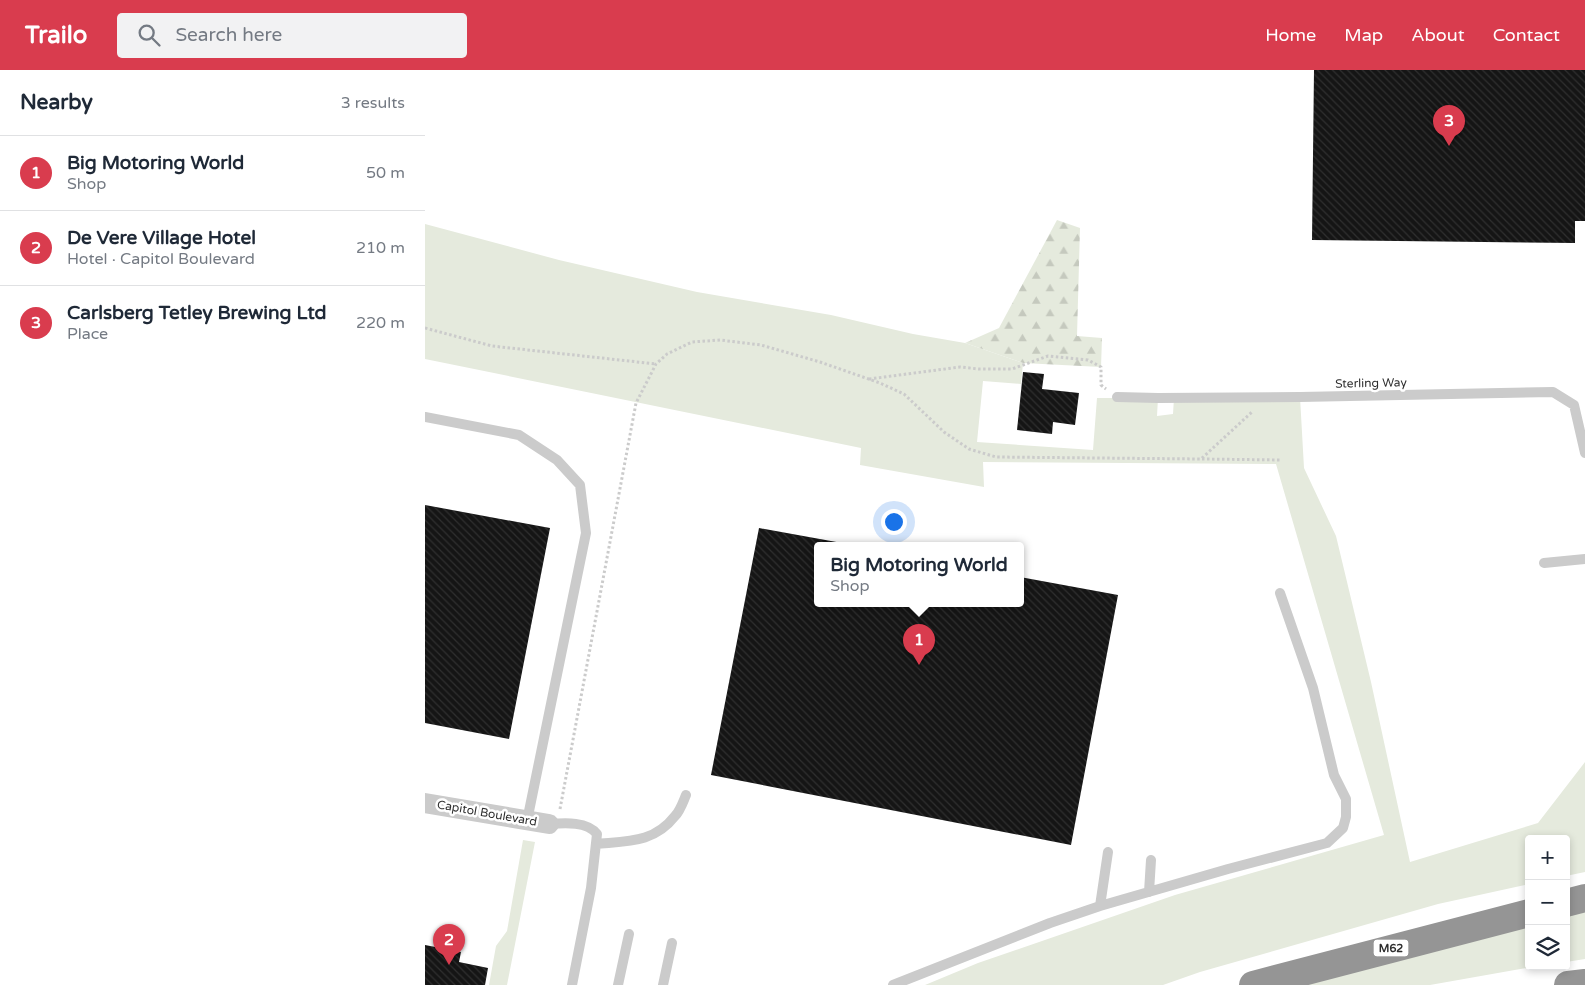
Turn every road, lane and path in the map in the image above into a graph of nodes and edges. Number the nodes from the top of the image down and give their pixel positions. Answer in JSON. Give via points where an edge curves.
{"nodes":[{"id":1,"x":425,"y":328,"type":"edge"},
{"id":2,"x":657,"y":364,"type":"junction"},
{"id":3,"x":868,"y":379,"type":"junction"},
{"id":4,"x":1269,"y":396,"type":"junction"},
{"id":5,"x":1117,"y":397,"type":"joint"},
{"id":6,"x":425,"y":417,"type":"edge"},
{"id":7,"x":1585,"y":453,"type":"edge"},
{"id":8,"x":1201,"y":459,"type":"junction"},
{"id":9,"x":1282,"y":460,"type":"dead end"},
{"id":10,"x":1585,"y":559,"type":"edge"},
{"id":11,"x":1544,"y":563,"type":"dead end"},
{"id":12,"x":1280,"y":593,"type":"dead end"},
{"id":13,"x":686,"y":795,"type":"dead end"},
{"id":14,"x":425,"y":803,"type":"edge"},
{"id":15,"x":527,"y":821,"type":"junction"},
{"id":16,"x":549,"y":824,"type":"junction"},
{"id":17,"x":596,"y":844,"type":"junction"},
{"id":18,"x":1108,"y":852,"type":"dead end"},
{"id":19,"x":1151,"y":860,"type":"dead end"},
{"id":20,"x":1149,"y":892,"type":"junction"},
{"id":21,"x":1585,"y":898,"type":"edge"},
{"id":22,"x":1570,"y":902,"type":"edge"},
{"id":23,"x":1100,"y":906,"type":"junction"},
{"id":24,"x":1525,"y":914,"type":"edge"},
{"id":25,"x":629,"y":934,"type":"dead end"},
{"id":26,"x":672,"y":942,"type":"dead end"},
{"id":27,"x":1585,"y":983,"type":"edge"},
{"id":28,"x":572,"y":985,"type":"edge"},
{"id":29,"x":618,"y":985,"type":"edge"},
{"id":30,"x":663,"y":985,"type":"edge"},
{"id":31,"x":893,"y":985,"type":"edge"},
{"id":32,"x":1253,"y":985,"type":"edge"},
{"id":33,"x":1568,"y":985,"type":"edge"}],
"edges":[{"from":1,"to":2,"type":"path","via":[[492,346]]},
{"from":2,"to":3,"type":"path","via":[[667,354],[693,342],[720,340],[761,345]]},
{"from":2,"to":16,"type":"path","via":[[636,403],[560,810]]},
{"from":3,"to":5,"type":"path","via":[[960,367],[1012,369],[1048,356],[1088,360],[1101,367],[1101,386]]},
{"from":3,"to":8,"type":"path","via":[[904,394],[944,432],[969,449],[996,457]]},
{"from":4,"to":5,"type":"lane","name":"Sterling Way"},
{"from":4,"to":7,"type":"lane","name":"Sterling Way","via":[[1553,392],[1574,405]]},
{"from":4,"to":8,"type":"path"},
{"from":6,"to":15,"type":"lane","via":[[519,435],[557,460],[580,485],[586,533]]},
{"from":8,"to":9,"type":"path"},
{"from":10,"to":11,"type":"lane"},
{"from":12,"to":20,"type":"lane","via":[[1313,688],[1334,775],[1346,799],[1343,828],[1327,843]]},
{"from":13,"to":17,"type":"lane","via":[[676,816],[657,834],[643,839]]},
{"from":14,"to":15,"type":"street","name":"Capitol Boulevard"},
{"from":15,"to":16,"type":"street","name":"Capitol Boulevard"},
{"from":16,"to":17,"type":"lane","via":[[589,826],[597,834]]},
{"from":17,"to":28,"type":"lane"},
{"from":18,"to":23,"type":"lane"},
{"from":19,"to":20,"type":"lane"},
{"from":20,"to":23,"type":"lane"},
{"from":21,"to":22,"type":"highway"},
{"from":23,"to":31,"type":"lane"},
{"from":24,"to":32,"type":"highway","number":"M62"},
{"from":25,"to":29,"type":"lane"},
{"from":26,"to":30,"type":"lane"},
{"from":27,"to":33,"type":"highway"}]}
